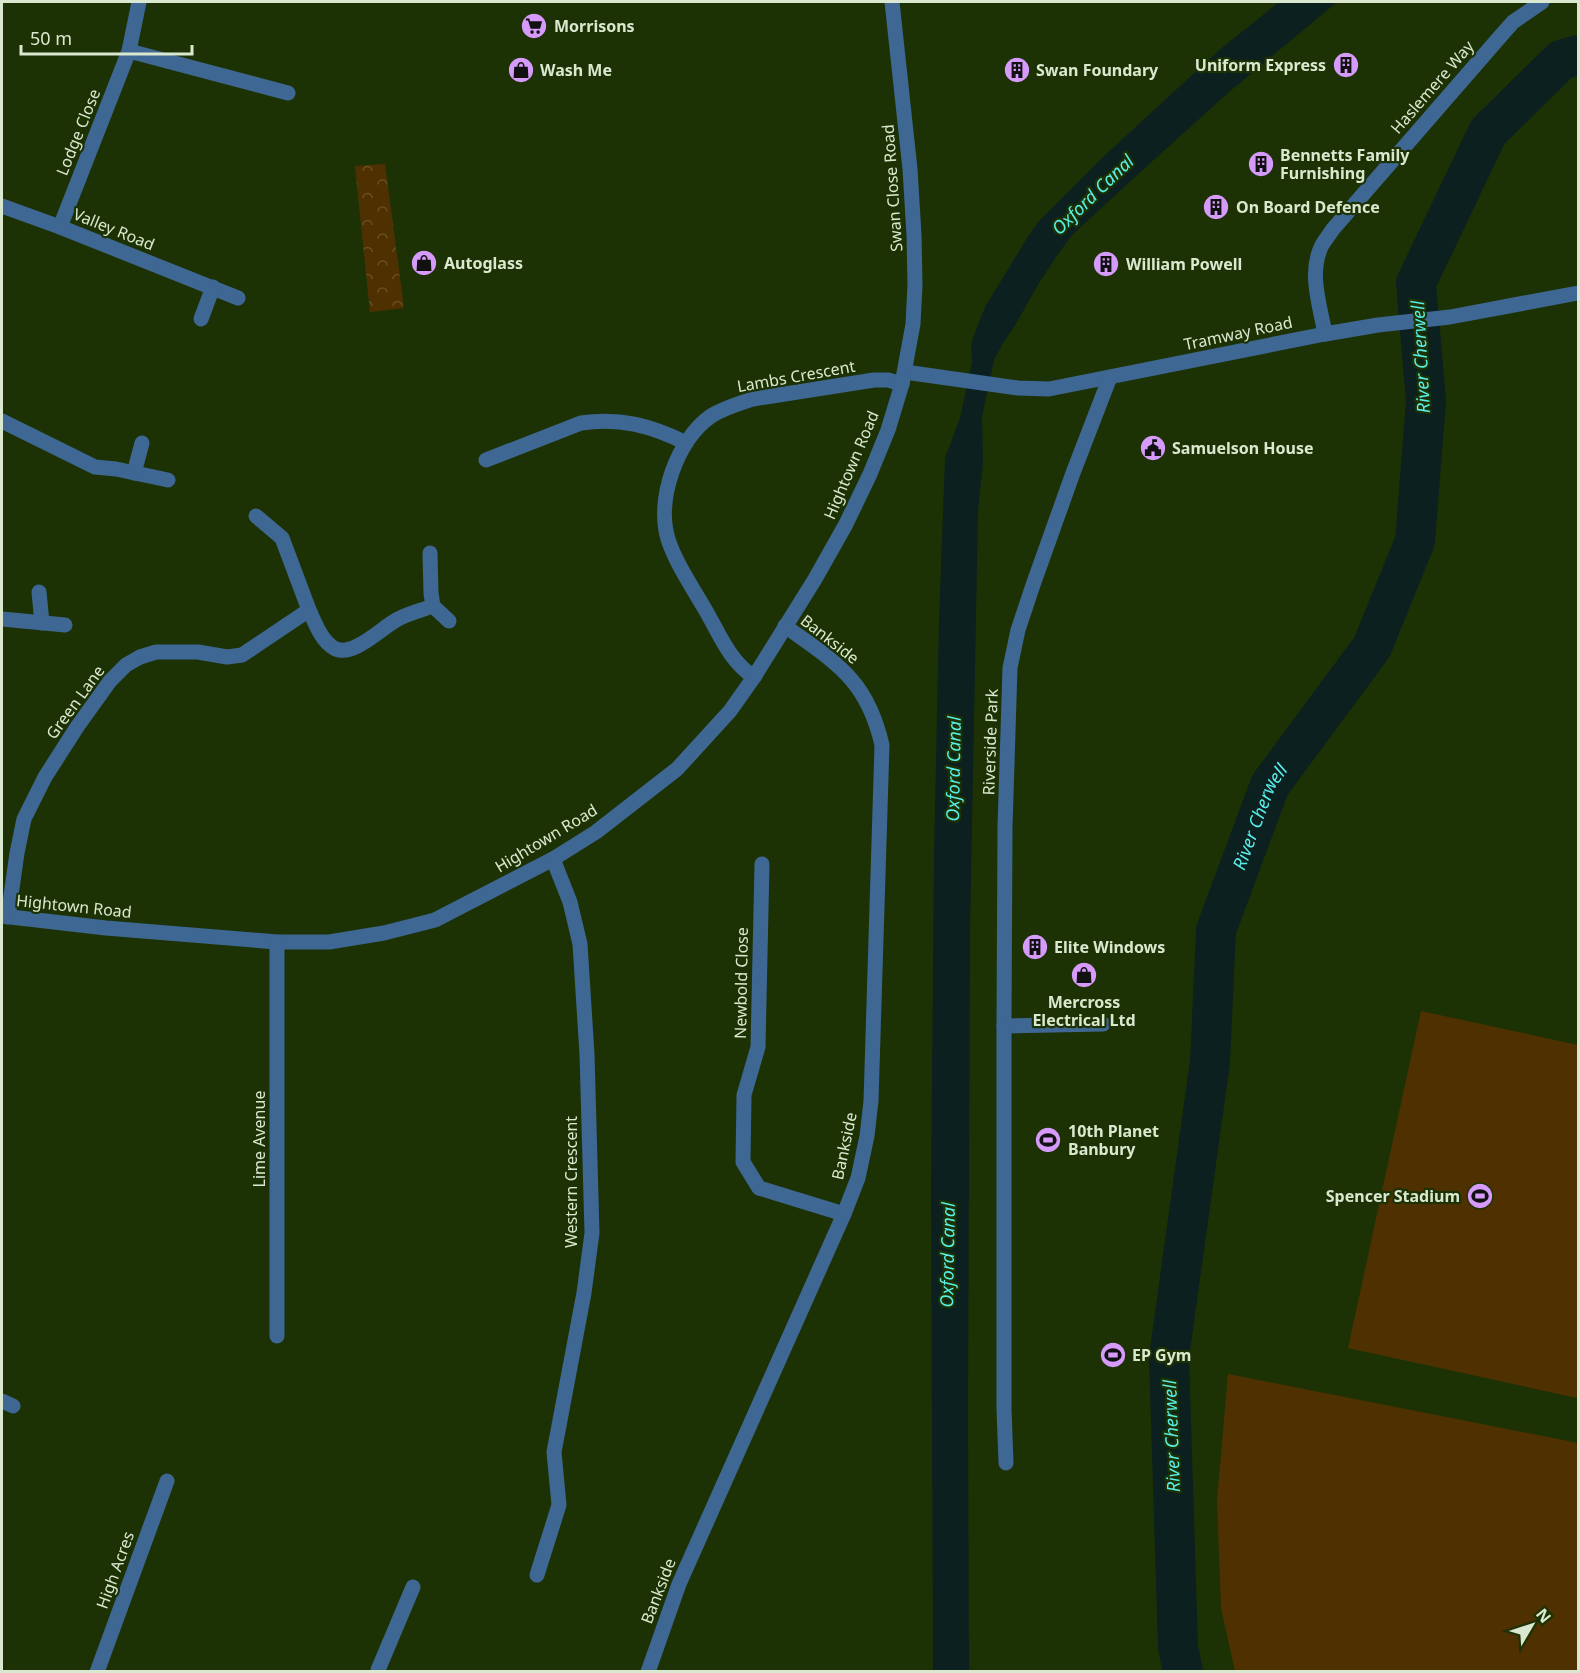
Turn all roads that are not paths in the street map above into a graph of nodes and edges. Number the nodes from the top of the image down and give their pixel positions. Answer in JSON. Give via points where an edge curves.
{"nodes":[{"id":1,"x":139,"y":2,"type":"edge"},
{"id":2,"x":892,"y":2,"type":"edge"},
{"id":3,"x":1542,"y":2,"type":"edge"},
{"id":4,"x":129,"y":51,"type":"junction"},
{"id":5,"x":288,"y":93,"type":"dead end"},
{"id":6,"x":2,"y":206,"type":"edge"},
{"id":7,"x":60,"y":227,"type":"junction"},
{"id":8,"x":213,"y":287,"type":"junction"},
{"id":9,"x":1578,"y":293,"type":"edge"},
{"id":10,"x":238,"y":297,"type":"dead end"},
{"id":11,"x":201,"y":319,"type":"dead end"},
{"id":12,"x":1325,"y":334,"type":"junction"},
{"id":13,"x":1110,"y":377,"type":"junction"},
{"id":14,"x":904,"y":378,"type":"junction"},
{"id":15,"x":2,"y":421,"type":"edge"},
{"id":16,"x":142,"y":443,"type":"dead end"},
{"id":17,"x":686,"y":443,"type":"junction"},
{"id":18,"x":486,"y":460,"type":"dead end"},
{"id":19,"x":134,"y":473,"type":"junction"},
{"id":20,"x":168,"y":480,"type":"dead end"},
{"id":21,"x":256,"y":516,"type":"dead end"},
{"id":22,"x":430,"y":553,"type":"dead end"},
{"id":23,"x":39,"y":592,"type":"dead end"},
{"id":24,"x":433,"y":606,"type":"junction"},
{"id":25,"x":309,"y":610,"type":"junction"},
{"id":26,"x":2,"y":620,"type":"edge"},
{"id":27,"x":449,"y":621,"type":"dead end"},
{"id":28,"x":42,"y":623,"type":"junction"},
{"id":29,"x":65,"y":625,"type":"dead end"},
{"id":30,"x":785,"y":626,"type":"junction"},
{"id":31,"x":753,"y":677,"type":"junction"},
{"id":32,"x":553,"y":859,"type":"junction"},
{"id":33,"x":762,"y":864,"type":"dead end"},
{"id":34,"x":5,"y":916,"type":"edge"},
{"id":35,"x":277,"y":942,"type":"junction"},
{"id":36,"x":1103,"y":1024,"type":"dead end"},
{"id":37,"x":1004,"y":1026,"type":"junction"},
{"id":38,"x":844,"y":1214,"type":"junction"},
{"id":39,"x":277,"y":1336,"type":"dead end"},
{"id":40,"x":1006,"y":1463,"type":"dead end"},
{"id":41,"x":167,"y":1481,"type":"dead end"},
{"id":42,"x":537,"y":1575,"type":"dead end"},
{"id":43,"x":413,"y":1587,"type":"dead end"},
{"id":44,"x":97,"y":1671,"type":"edge"},
{"id":45,"x":376,"y":1671,"type":"edge"},
{"id":46,"x":648,"y":1671,"type":"edge"}],
"edges":[{"from":1,"to":4,"type":"street","name":"Lodge Close"},
{"from":2,"to":14,"type":"street","name":"Swan Close Road","via":[[914,235],[913,324]]},
{"from":3,"to":12,"type":"street","name":"Haslemere Way","via":[[1513,22],[1333,229],[1322,246],[1315,279]]},
{"from":4,"to":5,"type":"street"},
{"from":4,"to":7,"type":"street","name":"Lodge Close"},
{"from":6,"to":7,"type":"street","name":"Valley Road"},
{"from":7,"to":8,"type":"street","name":"Valley Road"},
{"from":8,"to":10,"type":"street","name":"Valley Road"},
{"from":8,"to":11,"type":"street"},
{"from":9,"to":12,"type":"street","name":"Tramway Road","via":[[1450,317]]},
{"from":12,"to":13,"type":"street","name":"Tramway Road"},
{"from":13,"to":14,"type":"street","name":"Tramway Road","via":[[1049,389]]},
{"from":13,"to":37,"type":"street","name":"Riverside Park","via":[[1033,585],[1010,668]]},
{"from":14,"to":17,"type":"street","name":"Lambs Crescent","via":[[753,399],[709,418]]},
{"from":14,"to":30,"type":"street","name":"Hightown Road","via":[[888,430],[851,514]]},
{"from":15,"to":19,"type":"street","via":[[95,467]]},
{"from":16,"to":19,"type":"street"},
{"from":17,"to":18,"type":"street","via":[[658,430],[612,420],[594,421]]},
{"from":17,"to":31,"type":"street","name":"Lambs Crescent","via":[[676,460],[666,499],[668,538],[732,656]]},
{"from":19,"to":20,"type":"street"},
{"from":21,"to":25,"type":"street","via":[[282,538]]},
{"from":22,"to":24,"type":"street"},
{"from":23,"to":28,"type":"street"},
{"from":24,"to":25,"type":"street","via":[[398,619],[353,649],[341,651],[324,638]]},
{"from":24,"to":27,"type":"street"},
{"from":25,"to":34,"type":"street","name":"Green Lane","via":[[242,655],[156,652],[126,665],[110,681],[45,777],[24,819]]},
{"from":26,"to":28,"type":"street"},
{"from":28,"to":29,"type":"street"},
{"from":30,"to":31,"type":"street","name":"Hightown Road"},
{"from":30,"to":38,"type":"street","name":"Bankside","via":[[850,676],[872,710],[882,745],[871,1101],[858,1178]]},
{"from":31,"to":32,"type":"street","name":"Hightown Road","via":[[730,711],[677,769],[596,832]]},
{"from":32,"to":35,"type":"street","name":"Hightown Road","via":[[435,920],[329,942]]},
{"from":32,"to":42,"type":"street","name":"Western Crescent","via":[[570,902],[580,944],[592,1233],[554,1452],[560,1505]]},
{"from":33,"to":38,"type":"street","name":"Newbold Close","via":[[758,1047],[744,1095],[743,1162],[759,1188]]},
{"from":34,"to":35,"type":"street","name":"Hightown Road"},
{"from":35,"to":39,"type":"street","name":"Lime Avenue"},
{"from":36,"to":37,"type":"street"},
{"from":37,"to":40,"type":"street","name":"Riverside Park"},
{"from":38,"to":46,"type":"street","name":"Bankside","via":[[679,1584]]},
{"from":41,"to":44,"type":"street","name":"High Acres"},
{"from":43,"to":45,"type":"street"}]}
